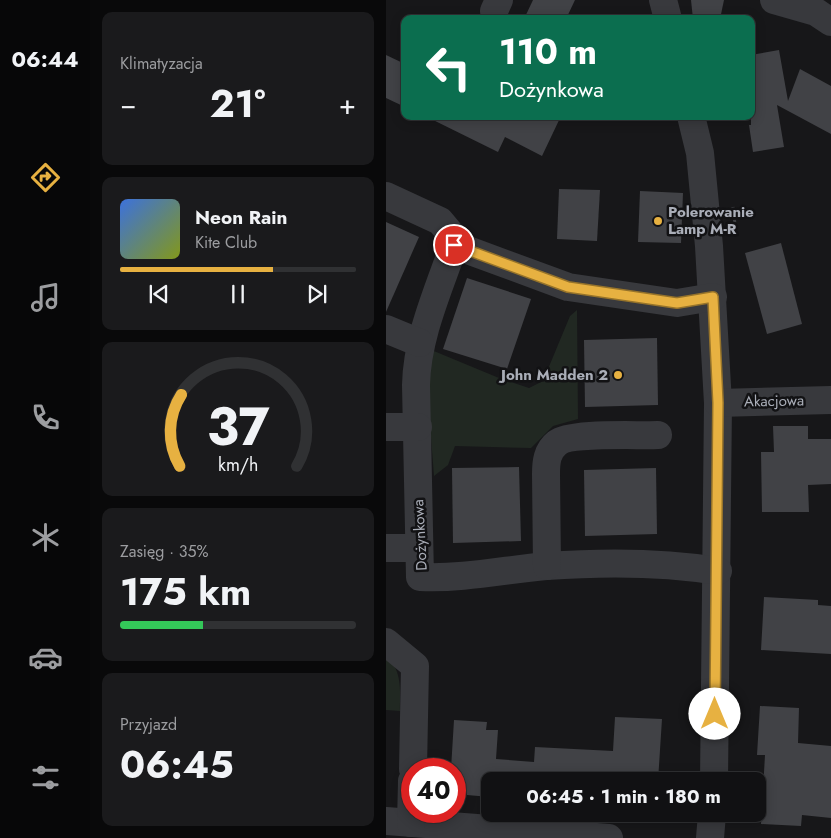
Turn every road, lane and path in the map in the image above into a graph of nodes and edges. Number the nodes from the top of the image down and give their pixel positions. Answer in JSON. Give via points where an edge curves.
{"nodes":[{"id":1,"x":663,"y":0,"type":"edge"},
{"id":2,"x":774,"y":0,"type":"edge"},
{"id":3,"x":667,"y":15,"type":"edge"},
{"id":4,"x":831,"y":22,"type":"edge"},
{"id":5,"x":692,"y":120,"type":"edge"},
{"id":6,"x":386,"y":196,"type":"edge"},
{"id":7,"x":454,"y":245,"type":"junction"},
{"id":8,"x":713,"y":297,"type":"junction"},
{"id":9,"x":386,"y":329,"type":"edge"},
{"id":10,"x":420,"y":343,"type":"junction"},
{"id":11,"x":831,"y":400,"type":"edge"},
{"id":12,"x":718,"y":403,"type":"junction"},
{"id":13,"x":386,"y":427,"type":"edge"},
{"id":14,"x":418,"y":427,"type":"junction"},
{"id":15,"x":658,"y":435,"type":"dead end"},
{"id":16,"x":386,"y":548,"type":"edge"},
{"id":17,"x":419,"y":548,"type":"junction"},
{"id":18,"x":547,"y":566,"type":"junction"},
{"id":19,"x":718,"y":571,"type":"junction"},
{"id":20,"x":386,"y":642,"type":"edge"},
{"id":21,"x":413,"y":758,"type":"edge"},
{"id":22,"x":714,"y":772,"type":"edge"},
{"id":23,"x":398,"y":822,"type":"edge"},
{"id":24,"x":711,"y":822,"type":"edge"},
{"id":25,"x":609,"y":838,"type":"edge"},
{"id":26,"x":710,"y":838,"type":"edge"}],
"edges":[{"from":1,"to":3,"type":"street"},
{"from":2,"to":4,"type":"street","via":[[816,12]]},
{"from":5,"to":8,"type":"street","via":[[700,153]]},
{"from":6,"to":7,"type":"street","via":[[440,221],[450,233]]},
{"from":7,"to":8,"type":"street","via":[[568,287],[677,303]]},
{"from":7,"to":10,"type":"street","name":"Dożynkowa"},
{"from":8,"to":12,"type":"street"},
{"from":9,"to":10,"type":"street"},
{"from":10,"to":14,"type":"street","name":"Dożynkowa","via":[[416,364]]},
{"from":11,"to":12,"type":"street","name":"Akacjowa"},
{"from":12,"to":19,"type":"street"},
{"from":13,"to":14,"type":"street"},
{"from":14,"to":17,"type":"street","name":"Dożynkowa"},
{"from":15,"to":18,"type":"street","via":[[565,438],[557,443],[547,459]]},
{"from":16,"to":17,"type":"street"},
{"from":17,"to":18,"type":"street","name":"Dożynkowa","via":[[420,577],[444,578]]},
{"from":18,"to":19,"type":"street","name":"Dożynkowa","via":[[677,564]]},
{"from":19,"to":22,"type":"street"},
{"from":20,"to":21,"type":"street","via":[[415,666]]},
{"from":23,"to":25,"type":"street"},
{"from":24,"to":26,"type":"street"}]}
